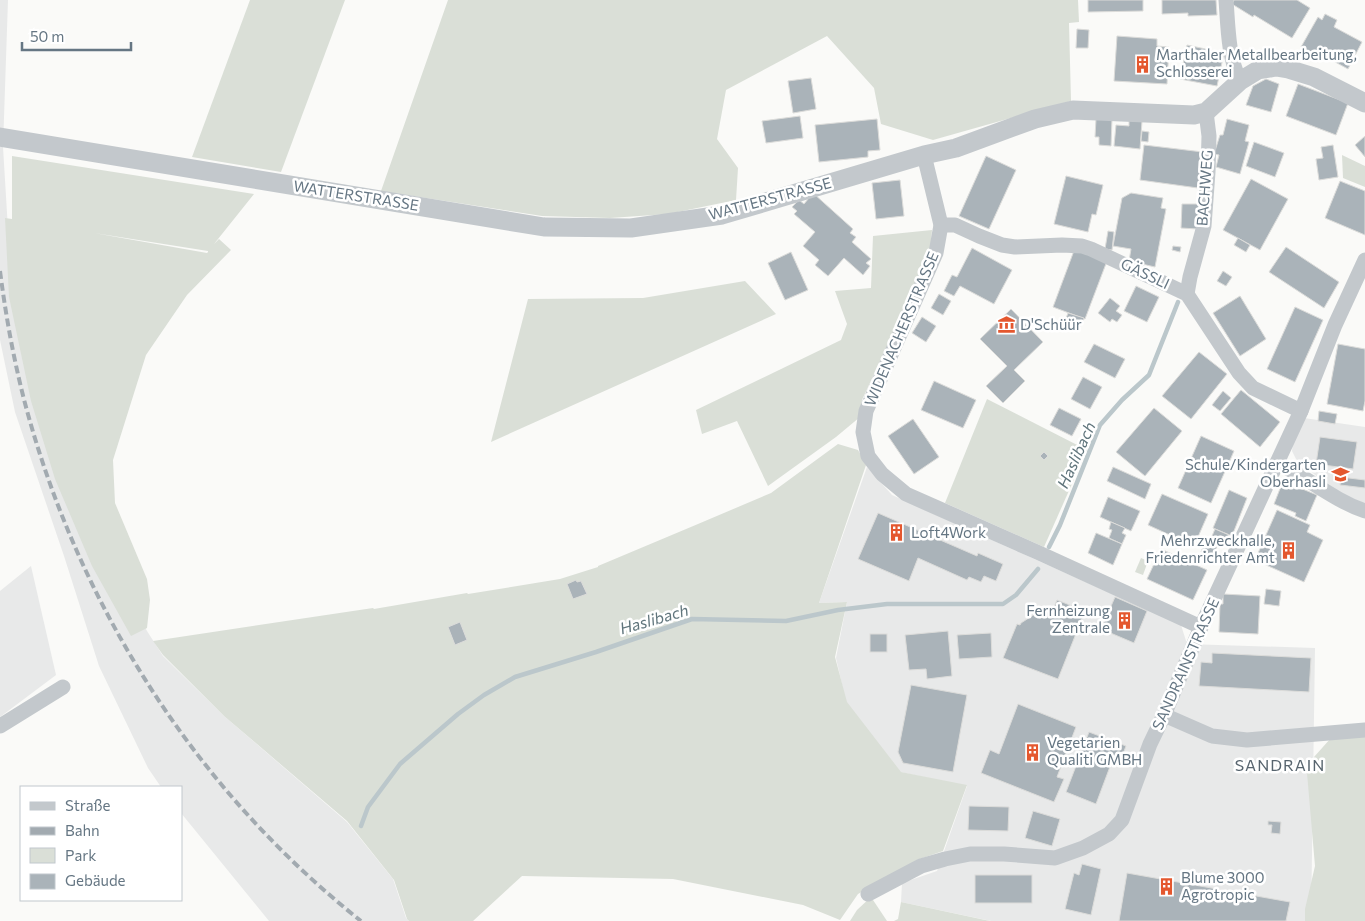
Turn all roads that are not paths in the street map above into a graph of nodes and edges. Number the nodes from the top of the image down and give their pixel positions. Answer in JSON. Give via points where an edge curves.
{"nodes":[{"id":1,"x":1226,"y":0,"type":"edge"},
{"id":2,"x":1240,"y":81,"type":"junction"},
{"id":3,"x":1365,"y":103,"type":"edge"},
{"id":4,"x":1206,"y":112,"type":"junction"},
{"id":5,"x":0,"y":137,"type":"edge"},
{"id":6,"x":924,"y":155,"type":"junction"},
{"id":7,"x":940,"y":225,"type":"junction"},
{"id":8,"x":1365,"y":260,"type":"edge"},
{"id":9,"x":1187,"y":294,"type":"junction"},
{"id":10,"x":1301,"y":411,"type":"junction"},
{"id":11,"x":1277,"y":463,"type":"junction"},
{"id":12,"x":1365,"y":511,"type":"edge"},
{"id":13,"x":1201,"y":627,"type":"junction"},
{"id":14,"x":64,"y":687,"type":"dead end"},
{"id":15,"x":1164,"y":714,"type":"junction"},
{"id":16,"x":0,"y":726,"type":"edge"},
{"id":17,"x":1365,"y":730,"type":"edge"},
{"id":18,"x":868,"y":894,"type":"dead end"}],
"edges":[{"from":1,"to":2,"type":"street","via":[[1235,70]]},
{"from":2,"to":3,"type":"street","via":[[1258,70],[1288,69],[1314,77]]},
{"from":2,"to":4,"type":"street"},
{"from":4,"to":6,"type":"street","name":"WATTERSTRASSE","via":[[1194,115],[1073,110],[1035,119],[956,148]]},
{"from":4,"to":9,"type":"street","name":"BACHWEG","via":[[1209,136],[1204,226]]},
{"from":5,"to":6,"type":"street","name":"WATTERSTRASSE","via":[[544,227],[631,228],[722,215]]},
{"from":6,"to":7,"type":"street","name":"WIDENACHERSTRASSE"},
{"from":7,"to":9,"type":"street","name":"GÄSSLI","via":[[955,225],[1002,245],[1090,248]]},
{"from":7,"to":13,"type":"street","name":"WIDENACHERSTRASSE","via":[[936,253],[866,411],[863,432],[868,456],[882,474],[906,494]]},
{"from":8,"to":10,"type":"street","name":"SANDRAINSTRASSE","via":[[1334,325]]},
{"from":9,"to":10,"type":"street","name":"GÄSSLI","via":[[1239,373],[1253,388]]},
{"from":10,"to":11,"type":"street","name":"SANDRAINSTRASSE"},
{"from":11,"to":12,"type":"street","via":[[1348,505]]},
{"from":11,"to":13,"type":"street","name":"SANDRAINSTRASSE"},
{"from":13,"to":15,"type":"street","name":"SANDRAINSTRASSE"},
{"from":14,"to":16,"type":"street"},
{"from":15,"to":17,"type":"street","via":[[1212,736],[1247,740]]},
{"from":15,"to":18,"type":"street","name":"SANDRAINSTRASSE","via":[[1122,820],[1108,834],[1055,858],[970,854],[945,859],[921,866]]}]}
